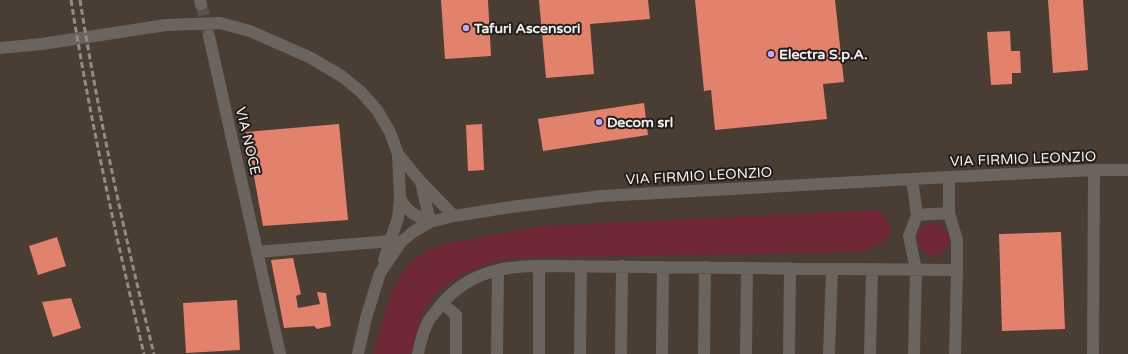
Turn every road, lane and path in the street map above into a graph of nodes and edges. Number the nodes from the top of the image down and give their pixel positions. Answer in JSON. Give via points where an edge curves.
{"nodes":[{"id":1,"x":209,"y":36,"type":"tunnel mouth"},
{"id":2,"x":0,"y":48,"type":"edge"},
{"id":3,"x":398,"y":154,"type":"junction"},
{"id":4,"x":1094,"y":170,"type":"junction"},
{"id":5,"x":1128,"y":170,"type":"edge"},
{"id":6,"x":949,"y":177,"type":"junction"},
{"id":7,"x":912,"y":179,"type":"junction"},
{"id":8,"x":420,"y":181,"type":"junction"},
{"id":9,"x":400,"y":198,"type":"junction"},
{"id":10,"x":949,"y":213,"type":"junction"},
{"id":11,"x":917,"y":215,"type":"junction"},
{"id":12,"x":454,"y":216,"type":"junction"},
{"id":13,"x":430,"y":222,"type":"junction"},
{"id":14,"x":390,"y":241,"type":"junction"},
{"id":15,"x":258,"y":252,"type":"junction"},
{"id":16,"x":539,"y":266,"type":"junction"},
{"id":17,"x":581,"y":266,"type":"junction"},
{"id":18,"x":622,"y":266,"type":"junction"},
{"id":19,"x":663,"y":267,"type":"junction"},
{"id":20,"x":705,"y":267,"type":"junction"},
{"id":21,"x":748,"y":268,"type":"junction"},
{"id":22,"x":790,"y":268,"type":"junction"},
{"id":23,"x":832,"y":269,"type":"junction"},
{"id":24,"x":872,"y":269,"type":"junction"},
{"id":25,"x":498,"y":270,"type":"junction"},
{"id":26,"x":916,"y":270,"type":"junction"},
{"id":27,"x":957,"y":270,"type":"junction"},
{"id":28,"x":380,"y":273,"type":"junction"},
{"id":29,"x":442,"y":303,"type":"junction"},
{"id":30,"x":280,"y":354,"type":"edge"},
{"id":31,"x":358,"y":354,"type":"edge"},
{"id":32,"x":418,"y":354,"type":"edge"},
{"id":33,"x":456,"y":354,"type":"edge"},
{"id":34,"x":497,"y":354,"type":"edge"},
{"id":35,"x":539,"y":354,"type":"edge"},
{"id":36,"x":580,"y":354,"type":"edge"},
{"id":37,"x":621,"y":354,"type":"edge"},
{"id":38,"x":662,"y":354,"type":"edge"},
{"id":39,"x":704,"y":354,"type":"edge"},
{"id":40,"x":746,"y":354,"type":"edge"},
{"id":41,"x":788,"y":354,"type":"edge"},
{"id":42,"x":829,"y":354,"type":"edge"},
{"id":43,"x":870,"y":354,"type":"edge"},
{"id":44,"x":914,"y":354,"type":"edge"},
{"id":45,"x":955,"y":354,"type":"edge"},
{"id":46,"x":1093,"y":354,"type":"edge"}],
"edges":[{"from":1,"to":15,"type":"street","name":"VIA NOCE"},
{"from":2,"to":3,"type":"street","via":[[42,44],[166,24],[220,23],[250,30],[311,58],[361,92],[377,110],[390,132]]},
{"from":3,"to":8,"type":"street"},
{"from":3,"to":9,"type":"street"},
{"from":4,"to":5,"type":"street","name":"VIA FIRMIO LEONZIO"},
{"from":4,"to":6,"type":"street","name":"VIA FIRMIO LEONZIO"},
{"from":4,"to":46,"type":"street"},
{"from":6,"to":7,"type":"street","name":"VIA FIRMIO LEONZIO"},
{"from":6,"to":10,"type":"street"},
{"from":7,"to":11,"type":"street"},
{"from":7,"to":12,"type":"street","name":"VIA FIRMIO LEONZIO","via":[[602,196]]},
{"from":8,"to":12,"type":"street"},
{"from":8,"to":13,"type":"street"},
{"from":9,"to":13,"type":"street","via":[[406,209]]},
{"from":9,"to":14,"type":"street","via":[[398,218]]},
{"from":10,"to":11,"type":"street"},
{"from":10,"to":27,"type":"street","via":[[957,240]]},
{"from":11,"to":26,"type":"street","via":[[909,236]]},
{"from":12,"to":13,"type":"street","name":"VIA FIRMIO LEONZIO"},
{"from":13,"to":28,"type":"street","name":"VIA FIRMIO LEONZIO","via":[[401,242]]},
{"from":14,"to":15,"type":"street"},
{"from":14,"to":28,"type":"street"},
{"from":15,"to":30,"type":"street","name":"VIA NOCE"},
{"from":16,"to":17,"type":"street"},
{"from":16,"to":25,"type":"street","via":[[517,266]]},
{"from":16,"to":35,"type":"street"},
{"from":17,"to":18,"type":"street"},
{"from":17,"to":36,"type":"street"},
{"from":18,"to":19,"type":"street"},
{"from":18,"to":37,"type":"street"},
{"from":19,"to":20,"type":"street"},
{"from":19,"to":38,"type":"street"},
{"from":20,"to":21,"type":"street"},
{"from":20,"to":39,"type":"street"},
{"from":21,"to":22,"type":"street"},
{"from":21,"to":40,"type":"street"},
{"from":22,"to":23,"type":"street"},
{"from":22,"to":41,"type":"street"},
{"from":23,"to":24,"type":"street"},
{"from":23,"to":42,"type":"street"},
{"from":24,"to":26,"type":"street"},
{"from":24,"to":43,"type":"street"},
{"from":25,"to":29,"type":"street","via":[[477,276],[460,286]]},
{"from":25,"to":34,"type":"street"},
{"from":26,"to":27,"type":"street"},
{"from":26,"to":44,"type":"street"},
{"from":27,"to":45,"type":"street"},
{"from":28,"to":31,"type":"street","name":"VIA FIRMIO LEONZIO"},
{"from":29,"to":32,"type":"street","via":[[428,322]]},
{"from":29,"to":33,"type":"street","via":[[456,315]]}]}
